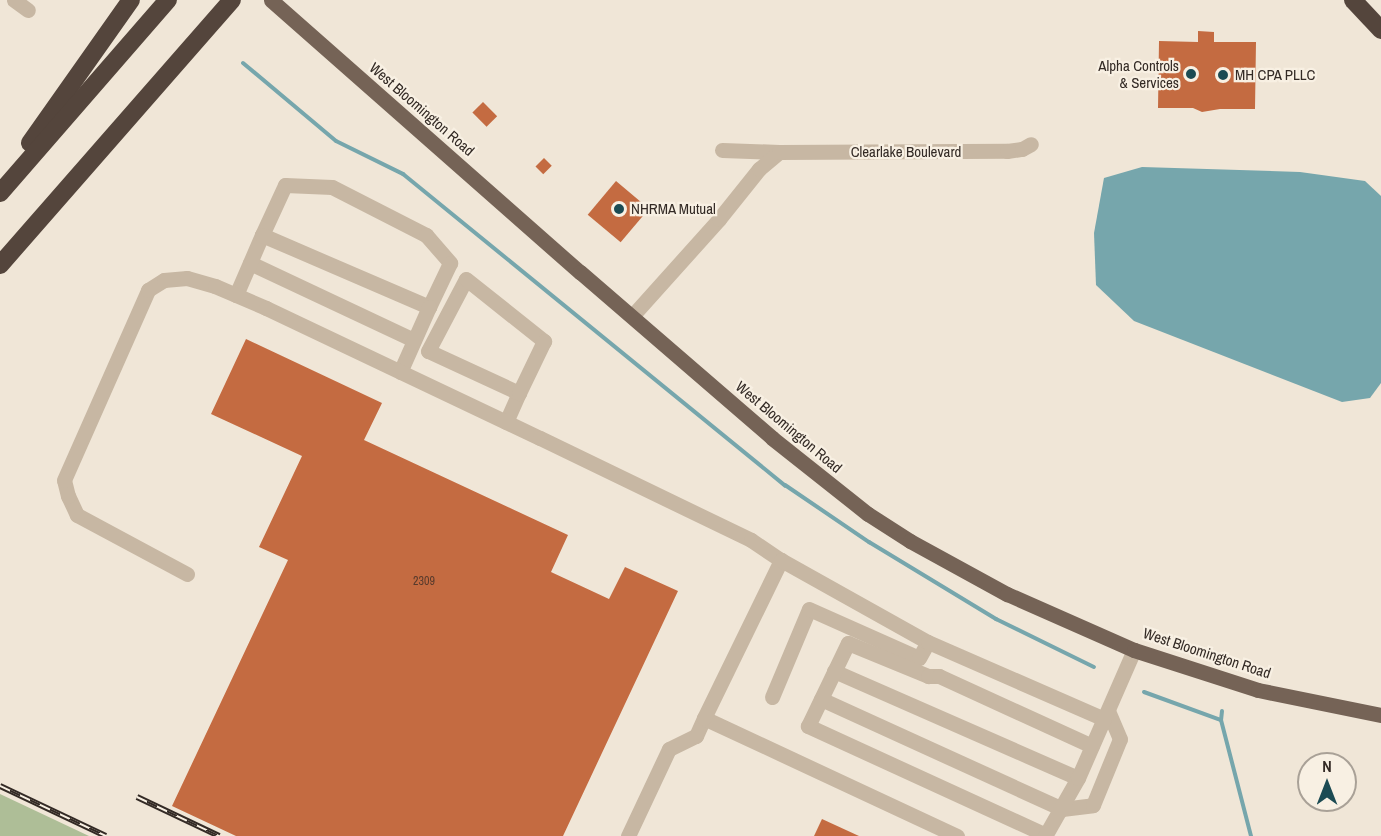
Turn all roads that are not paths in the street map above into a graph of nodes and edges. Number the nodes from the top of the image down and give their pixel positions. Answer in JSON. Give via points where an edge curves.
{"nodes":[{"id":1,"x":14,"y":0,"type":"edge"},
{"id":2,"x":131,"y":0,"type":"edge"},
{"id":3,"x":168,"y":0,"type":"edge"},
{"id":4,"x":232,"y":0,"type":"edge"},
{"id":5,"x":243,"y":0,"type":"edge"},
{"id":6,"x":271,"y":0,"type":"edge"},
{"id":7,"x":1353,"y":0,"type":"edge"},
{"id":8,"x":27,"y":10,"type":"dead end"},
{"id":9,"x":1381,"y":30,"type":"edge"},
{"id":10,"x":171,"y":68,"type":"junction"},
{"id":11,"x":1031,"y":144,"type":"dead end"},
{"id":12,"x":722,"y":150,"type":"dead end"},
{"id":13,"x":779,"y":152,"type":"junction"},
{"id":14,"x":0,"y":186,"type":"edge"},
{"id":15,"x":0,"y":193,"type":"edge"},
{"id":16,"x":262,"y":235,"type":"junction"},
{"id":17,"x":250,"y":263,"type":"junction"},
{"id":18,"x":0,"y":265,"type":"edge"},
{"id":19,"x":236,"y":294,"type":"junction"},
{"id":20,"x":429,"y":307,"type":"junction"},
{"id":21,"x":633,"y":315,"type":"junction"},
{"id":22,"x":414,"y":340,"type":"junction"},
{"id":23,"x":400,"y":372,"type":"junction"},
{"id":24,"x":519,"y":393,"type":"junction"},
{"id":25,"x":506,"y":422,"type":"junction"},
{"id":26,"x":781,"y":560,"type":"junction"},
{"id":27,"x":187,"y":574,"type":"dead end"},
{"id":28,"x":928,"y":642,"type":"junction"},
{"id":29,"x":1134,"y":650,"type":"junction"},
{"id":30,"x":834,"y":671,"type":"junction"},
{"id":31,"x":772,"y":697,"type":"dead end"},
{"id":32,"x":821,"y":699,"type":"junction"},
{"id":33,"x":1106,"y":715,"type":"junction"},
{"id":34,"x":1381,"y":716,"type":"edge"},
{"id":35,"x":704,"y":718,"type":"junction"},
{"id":36,"x":1092,"y":746,"type":"junction"},
{"id":37,"x":1078,"y":778,"type":"junction"},
{"id":38,"x":1062,"y":809,"type":"junction"},
{"id":39,"x":1046,"y":835,"type":"edge"},
{"id":40,"x":628,"y":836,"type":"edge"},
{"id":41,"x":957,"y":836,"type":"edge"}],
"edges":[{"from":1,"to":8,"type":"street"},
{"from":2,"to":14,"type":"highway"},
{"from":3,"to":15,"type":"highway"},
{"from":4,"to":10,"type":"highway"},
{"from":5,"to":10,"type":"highway"},
{"from":6,"to":21,"type":"main road","name":"West Bloomington Road"},
{"from":7,"to":9,"type":"highway"},
{"from":10,"to":18,"type":"highway"},
{"from":11,"to":13,"type":"street","name":"Clearlake Boulevard","via":[[1008,152]]},
{"from":12,"to":13,"type":"street","name":"Clearlake Boulevard"},
{"from":13,"to":21,"type":"street"},
{"from":16,"to":17,"type":"street"},
{"from":16,"to":20,"type":"street"},
{"from":16,"to":20,"type":"street","via":[[285,185],[332,187],[426,236],[450,262]]},
{"from":17,"to":19,"type":"street"},
{"from":17,"to":22,"type":"street"},
{"from":19,"to":23,"type":"street"},
{"from":19,"to":27,"type":"street","via":[[187,278],[164,280],[148,290],[64,480],[77,515]]},
{"from":20,"to":22,"type":"street"},
{"from":21,"to":29,"type":"main road","name":"West Bloomington Road","via":[[772,438],[868,514],[910,542],[1007,594]]},
{"from":22,"to":23,"type":"street"},
{"from":23,"to":25,"type":"street"},
{"from":24,"to":24,"type":"street","via":[[428,351],[466,279],[544,341]]},
{"from":24,"to":25,"type":"street"},
{"from":25,"to":26,"type":"street","via":[[752,540]]},
{"from":26,"to":28,"type":"street"},
{"from":26,"to":35,"type":"street"},
{"from":28,"to":31,"type":"street","via":[[920,658],[809,609]]},
{"from":28,"to":33,"type":"street"},
{"from":29,"to":33,"type":"street"},
{"from":29,"to":34,"type":"main road","name":"West Bloomington Road","via":[[1258,690]]},
{"from":30,"to":32,"type":"street"},
{"from":30,"to":36,"type":"street","via":[[848,643],[928,676],[939,676]]},
{"from":30,"to":37,"type":"street"},
{"from":32,"to":38,"type":"street"},
{"from":32,"to":39,"type":"street","via":[[808,726]]},
{"from":33,"to":36,"type":"street"},
{"from":33,"to":38,"type":"street","via":[[1120,739],[1093,805]]},
{"from":35,"to":40,"type":"street","via":[[696,736],[669,749]]},
{"from":35,"to":41,"type":"street"},
{"from":36,"to":37,"type":"street"},
{"from":37,"to":38,"type":"street"},
{"from":38,"to":39,"type":"street"}]}
